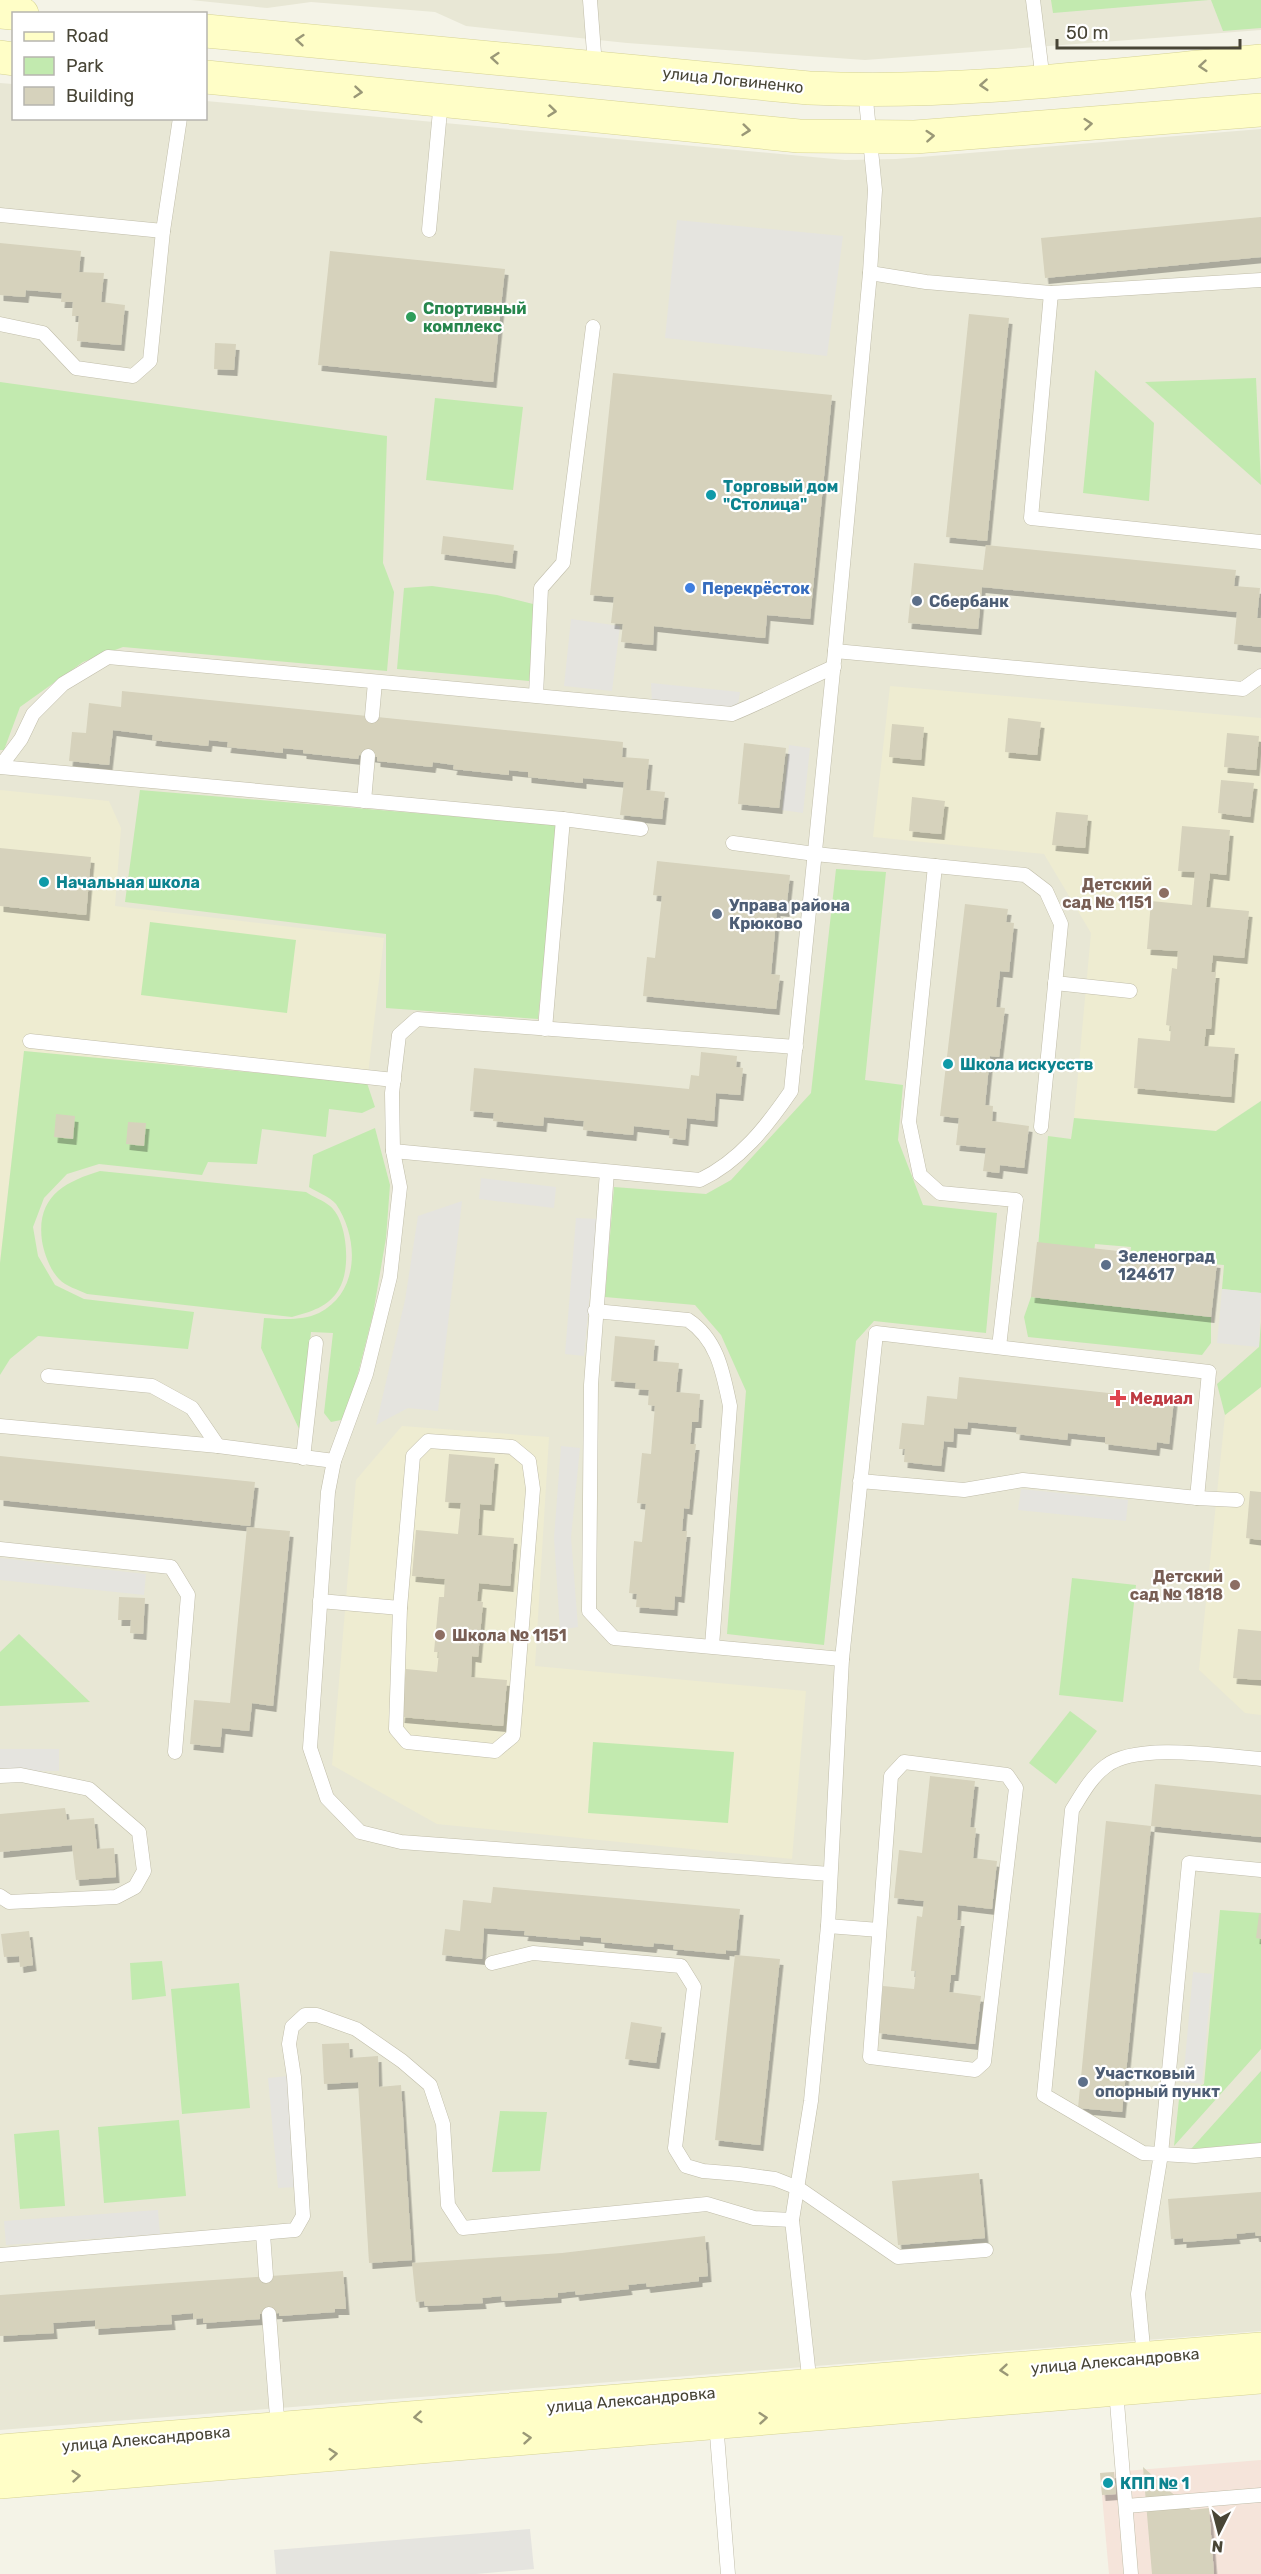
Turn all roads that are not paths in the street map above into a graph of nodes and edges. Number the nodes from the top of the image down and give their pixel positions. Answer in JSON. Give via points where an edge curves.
{"nodes":[{"id":1,"x":590,"y":0,"type":"edge"},
{"id":2,"x":1033,"y":0,"type":"edge"},
{"id":3,"x":207,"y":31,"type":"edge"},
{"id":4,"x":1261,"y":61,"type":"edge"},
{"id":5,"x":595,"y":66,"type":"junction"},
{"id":6,"x":207,"y":77,"type":"edge"},
{"id":7,"x":1043,"y":81,"type":"junction"},
{"id":8,"x":865,"y":90,"type":"junction"},
{"id":9,"x":441,"y":100,"type":"junction"},
{"id":10,"x":1261,"y":110,"type":"edge"},
{"id":11,"x":180,"y":120,"type":"edge"},
{"id":12,"x":871,"y":138,"type":"junction"},
{"id":13,"x":0,"y":215,"type":"edge"},
{"id":14,"x":429,"y":230,"type":"dead end"},
{"id":15,"x":164,"y":231,"type":"junction"},
{"id":16,"x":870,"y":273,"type":"junction"},
{"id":17,"x":1261,"y":280,"type":"edge"},
{"id":18,"x":1051,"y":293,"type":"junction"},
{"id":19,"x":0,"y":324,"type":"edge"},
{"id":20,"x":592,"y":327,"type":"dead end"},
{"id":21,"x":1261,"y":542,"type":"edge"},
{"id":22,"x":835,"y":651,"type":"junction"},
{"id":23,"x":834,"y":667,"type":"junction"},
{"id":24,"x":1261,"y":676,"type":"edge"},
{"id":25,"x":375,"y":682,"type":"junction"},
{"id":26,"x":536,"y":695,"type":"junction"},
{"id":27,"x":372,"y":716,"type":"dead end"},
{"id":28,"x":368,"y":756,"type":"dead end"},
{"id":29,"x":0,"y":767,"type":"edge"},
{"id":30,"x":364,"y":801,"type":"junction"},
{"id":31,"x":563,"y":819,"type":"junction"},
{"id":32,"x":641,"y":829,"type":"dead end"},
{"id":33,"x":733,"y":843,"type":"dead end"},
{"id":34,"x":815,"y":854,"type":"junction"},
{"id":35,"x":935,"y":866,"type":"junction"},
{"id":36,"x":1055,"y":982,"type":"junction"},
{"id":37,"x":1130,"y":991,"type":"dead end"},
{"id":38,"x":545,"y":1029,"type":"junction"},
{"id":39,"x":30,"y":1041,"type":"dead end"},
{"id":40,"x":795,"y":1047,"type":"junction"},
{"id":41,"x":394,"y":1080,"type":"junction"},
{"id":42,"x":1041,"y":1127,"type":"dead end"},
{"id":43,"x":393,"y":1151,"type":"junction"},
{"id":44,"x":607,"y":1172,"type":"junction"},
{"id":45,"x":595,"y":1311,"type":"junction"},
{"id":46,"x":316,"y":1343,"type":"dead end"},
{"id":47,"x":999,"y":1347,"type":"junction"},
{"id":48,"x":48,"y":1376,"type":"dead end"},
{"id":49,"x":0,"y":1426,"type":"edge"},
{"id":50,"x":218,"y":1446,"type":"junction"},
{"id":51,"x":303,"y":1458,"type":"junction"},
{"id":52,"x":334,"y":1461,"type":"junction"},
{"id":53,"x":860,"y":1481,"type":"junction"},
{"id":54,"x":1197,"y":1498,"type":"junction"},
{"id":55,"x":1237,"y":1500,"type":"dead end"},
{"id":56,"x":0,"y":1549,"type":"edge"},
{"id":57,"x":320,"y":1601,"type":"junction"},
{"id":58,"x":400,"y":1608,"type":"junction"},
{"id":59,"x":712,"y":1646,"type":"junction"},
{"id":60,"x":842,"y":1659,"type":"junction"},
{"id":61,"x":175,"y":1752,"type":"dead end"},
{"id":62,"x":1261,"y":1759,"type":"edge"},
{"id":63,"x":0,"y":1776,"type":"edge"},
{"id":64,"x":1261,"y":1870,"type":"edge"},
{"id":65,"x":830,"y":1874,"type":"junction"},
{"id":66,"x":0,"y":1896,"type":"edge"},
{"id":67,"x":828,"y":1926,"type":"junction"},
{"id":68,"x":879,"y":1930,"type":"junction"},
{"id":69,"x":492,"y":1963,"type":"dead end"},
{"id":70,"x":1261,"y":2150,"type":"edge"},
{"id":71,"x":1161,"y":2154,"type":"junction"},
{"id":72,"x":798,"y":2187,"type":"junction"},
{"id":73,"x":792,"y":2220,"type":"junction"},
{"id":74,"x":263,"y":2234,"type":"junction"},
{"id":75,"x":986,"y":2250,"type":"dead end"},
{"id":76,"x":0,"y":2255,"type":"edge"},
{"id":77,"x":266,"y":2276,"type":"dead end"},
{"id":78,"x":269,"y":2314,"type":"dead end"},
{"id":79,"x":1261,"y":2349,"type":"edge"},
{"id":80,"x":1261,"y":2377,"type":"edge"},
{"id":81,"x":1136,"y":2378,"type":"junction"},
{"id":82,"x":810,"y":2386,"type":"junction"},
{"id":83,"x":716,"y":2422,"type":"junction"},
{"id":84,"x":279,"y":2444,"type":"junction"},
{"id":85,"x":0,"y":2451,"type":"edge"},
{"id":86,"x":9,"y":2481,"type":"edge"},
{"id":87,"x":1261,"y":2495,"type":"edge"},
{"id":88,"x":1126,"y":2506,"type":"junction"},
{"id":89,"x":728,"y":2574,"type":"edge"},
{"id":90,"x":1131,"y":2574,"type":"edge"}],
"edges":[{"from":1,"to":5,"type":"lane"},
{"from":2,"to":7,"type":"lane"},
{"from":5,"to":3,"type":"main road","name":"улица Логвиненко","one_way":true},
{"from":4,"to":7,"type":"main road","name":"улица Логвиненко","one_way":true},
{"from":5,"to":8,"type":"main road","name":"улица Логвиненко"},
{"from":6,"to":9,"type":"main road","one_way":true},
{"from":7,"to":8,"type":"main road","name":"улица Логвиненко","one_way":true,"via":[[907,91]]},
{"from":8,"to":12,"type":"lane"},
{"from":9,"to":12,"type":"main road","one_way":true,"via":[[799,136]]},
{"from":9,"to":14,"type":"lane"},
{"from":12,"to":10,"type":"main road","one_way":true},
{"from":11,"to":15,"type":"lane"},
{"from":12,"to":16,"type":"lane","via":[[875,190]]},
{"from":13,"to":15,"type":"lane"},
{"from":15,"to":19,"type":"lane","via":[[150,361],[133,376],[76,368],[43,333]]},
{"from":16,"to":18,"type":"lane"},
{"from":16,"to":22,"type":"lane"},
{"from":17,"to":18,"type":"lane"},
{"from":18,"to":21,"type":"lane","via":[[1031,518]]},
{"from":20,"to":26,"type":"lane","via":[[563,562],[541,588]]},
{"from":22,"to":23,"type":"lane"},
{"from":22,"to":24,"type":"lane","via":[[1243,689]]},
{"from":23,"to":26,"type":"lane","via":[[732,714]]},
{"from":23,"to":34,"type":"lane"},
{"from":25,"to":26,"type":"lane"},
{"from":25,"to":27,"type":"lane"},
{"from":25,"to":29,"type":"lane","via":[[108,657],[63,684],[33,714],[21,739]]},
{"from":28,"to":30,"type":"lane"},
{"from":29,"to":30,"type":"lane"},
{"from":30,"to":31,"type":"lane"},
{"from":31,"to":32,"type":"lane"},
{"from":31,"to":38,"type":"lane"},
{"from":33,"to":34,"type":"lane"},
{"from":34,"to":35,"type":"lane"},
{"from":34,"to":40,"type":"lane"},
{"from":35,"to":36,"type":"lane","via":[[1025,875],[1046,891],[1061,924]]},
{"from":35,"to":47,"type":"lane","via":[[909,1122],[920,1175],[940,1193],[1016,1200]]},
{"from":36,"to":37,"type":"lane"},
{"from":36,"to":42,"type":"lane"},
{"from":38,"to":40,"type":"lane"},
{"from":38,"to":41,"type":"lane","via":[[417,1019],[399,1035]]},
{"from":39,"to":41,"type":"lane"},
{"from":40,"to":44,"type":"lane","via":[[791,1091],[748,1146],[715,1173],[700,1180]]},
{"from":41,"to":43,"type":"lane"},
{"from":43,"to":44,"type":"lane"},
{"from":43,"to":52,"type":"lane","via":[[400,1187],[390,1277],[366,1374]]},
{"from":44,"to":45,"type":"lane"},
{"from":45,"to":59,"type":"lane","via":[[688,1320],[701,1329],[713,1346],[723,1371],[730,1406]]},
{"from":45,"to":59,"type":"lane","via":[[589,1611],[614,1638]]},
{"from":46,"to":51,"type":"lane"},
{"from":47,"to":53,"type":"lane","via":[[876,1333]]},
{"from":47,"to":54,"type":"lane","via":[[1209,1372]]},
{"from":48,"to":50,"type":"lane","via":[[152,1386],[192,1408]]},
{"from":49,"to":50,"type":"lane"},
{"from":50,"to":51,"type":"lane"},
{"from":51,"to":52,"type":"lane"},
{"from":52,"to":57,"type":"lane"},
{"from":53,"to":54,"type":"lane","via":[[964,1490],[1023,1480]]},
{"from":53,"to":60,"type":"lane"},
{"from":54,"to":55,"type":"lane"},
{"from":56,"to":61,"type":"lane","via":[[171,1567],[188,1595]]},
{"from":57,"to":58,"type":"lane"},
{"from":57,"to":65,"type":"lane","via":[[309,1748],[327,1798],[360,1832],[401,1842]]},
{"from":58,"to":58,"type":"lane","via":[[413,1456],[428,1441],[512,1447],[529,1461],[532,1489],[513,1736],[495,1751],[407,1742],[396,1729]]},
{"from":59,"to":60,"type":"lane"},
{"from":60,"to":65,"type":"lane"},
{"from":62,"to":71,"type":"lane","via":[[1134,1753],[1108,1764],[1093,1777],[1072,1810],[1044,2095],[1143,2153]]},
{"from":63,"to":66,"type":"lane","via":[[21,1775],[88,1789],[139,1832],[144,1871],[135,1887],[116,1897],[9,1902]]},
{"from":64,"to":71,"type":"lane","via":[[1189,1863]]},
{"from":65,"to":67,"type":"lane"},
{"from":67,"to":68,"type":"lane"},
{"from":67,"to":72,"type":"lane","via":[[811,2102]]},
{"from":68,"to":68,"type":"lane","via":[[891,1776],[904,1762],[1007,1775],[1016,1788],[984,2062],[975,2070],[870,2057]]},
{"from":69,"to":72,"type":"lane","via":[[533,1953],[681,1966],[694,1987],[675,2148],[686,2166],[775,2179]]},
{"from":70,"to":71,"type":"lane","via":[[1195,2156]]},
{"from":71,"to":81,"type":"lane","via":[[1138,2294]]},
{"from":72,"to":73,"type":"lane"},
{"from":72,"to":75,"type":"lane","via":[[898,2257]]},
{"from":73,"to":74,"type":"lane","via":[[754,2218],[707,2205],[463,2228],[448,2205],[443,2124],[430,2085],[357,2029],[306,2015],[292,2026],[289,2044],[303,2216],[295,2230]]},
{"from":73,"to":82,"type":"lane"},
{"from":74,"to":76,"type":"lane"},
{"from":74,"to":77,"type":"lane"},
{"from":78,"to":84,"type":"lane"},
{"from":79,"to":81,"type":"main road","name":"улица Александровка"},
{"from":80,"to":81,"type":"main road","name":"улица Александровка"},
{"from":81,"to":82,"type":"main road","name":"улица Александровка","one_way":true},
{"from":83,"to":81,"type":"main road","name":"улица Александровка","one_way":true},
{"from":81,"to":88,"type":"lane"},
{"from":82,"to":84,"type":"main road","name":"улица Александровка","one_way":true},
{"from":84,"to":83,"type":"main road","name":"улица Александровка","one_way":true},
{"from":83,"to":89,"type":"lane"},
{"from":84,"to":85,"type":"main road","name":"улица Александровка"},
{"from":86,"to":84,"type":"main road","name":"улица Александровка","one_way":true},
{"from":87,"to":88,"type":"lane"},
{"from":88,"to":90,"type":"lane"}]}
